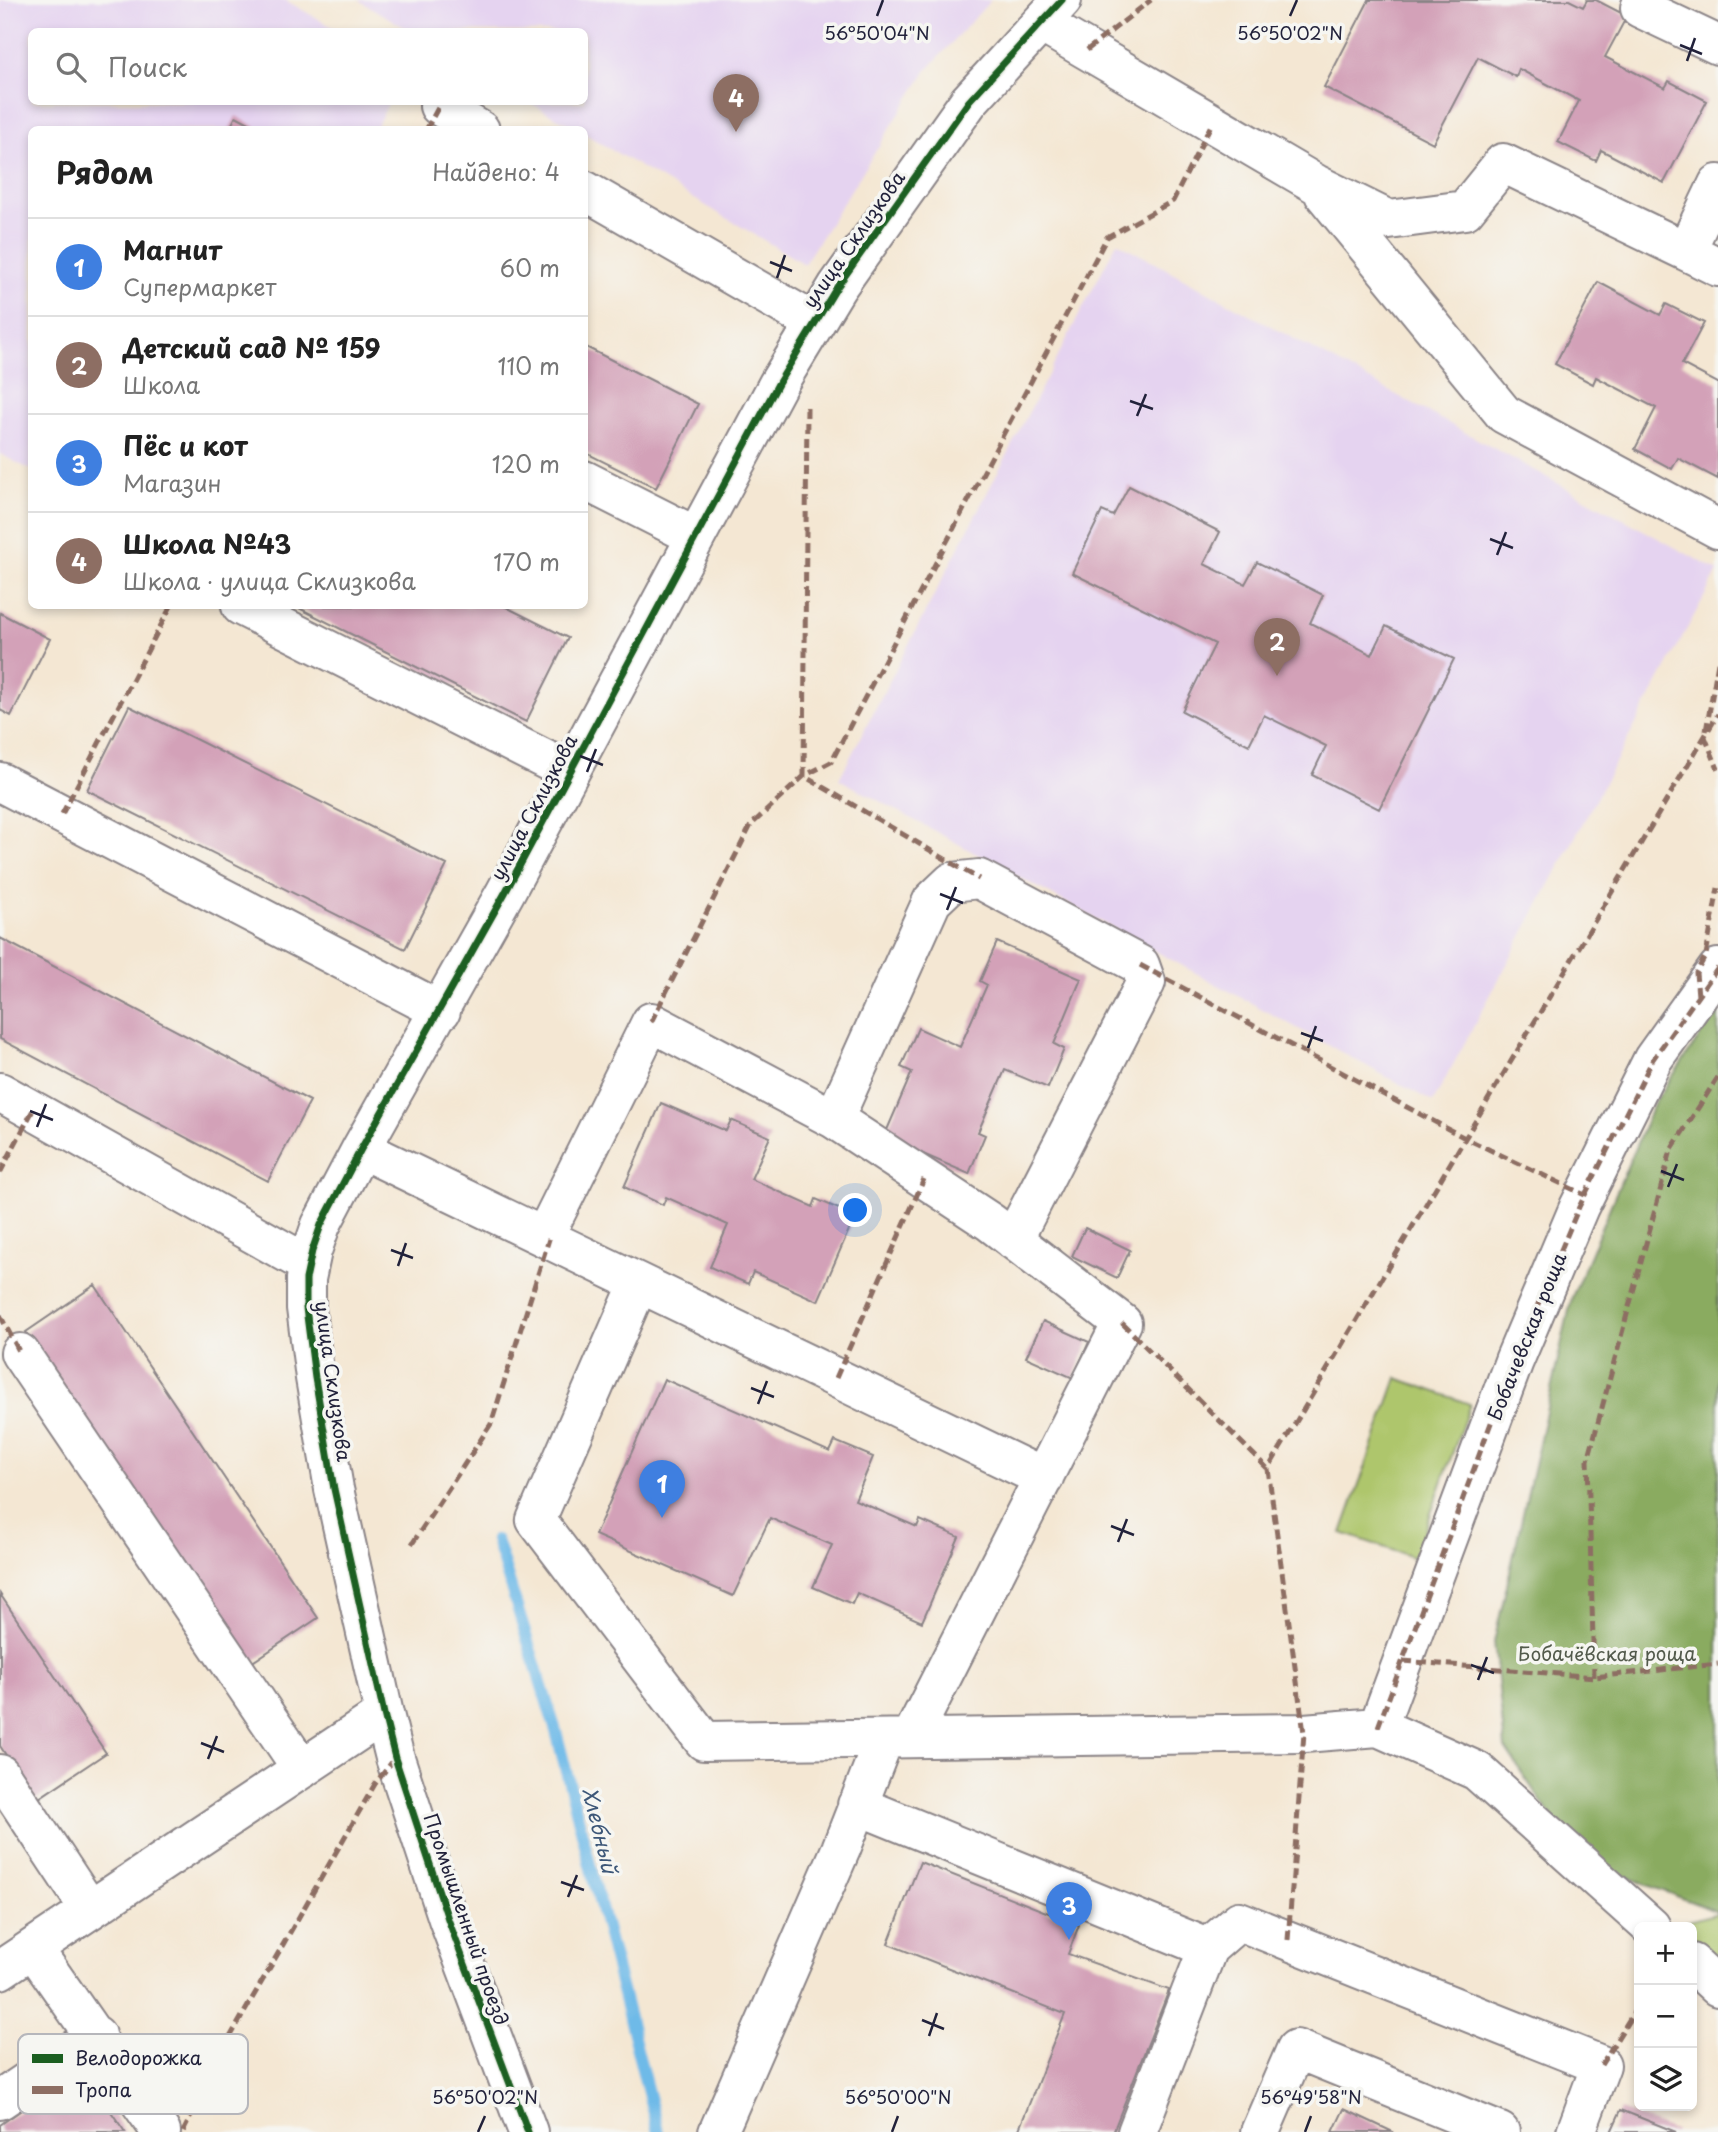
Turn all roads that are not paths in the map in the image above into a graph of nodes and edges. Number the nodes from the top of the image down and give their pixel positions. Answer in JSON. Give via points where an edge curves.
{"nodes":[{"id":1,"x":1643,"y":0,"type":"edge"},
{"id":2,"x":1051,"y":11,"type":"edge"},
{"id":3,"x":1718,"y":45,"type":"edge"},
{"id":4,"x":439,"y":106,"type":"dead end"},
{"id":5,"x":473,"y":126,"type":"edge"},
{"id":6,"x":1316,"y":184,"type":"junction"},
{"id":7,"x":1718,"y":184,"type":"edge"},
{"id":8,"x":588,"y":192,"type":"edge"},
{"id":9,"x":1702,"y":259,"type":"edge"},
{"id":10,"x":815,"y":323,"type":"junction"},
{"id":11,"x":588,"y":482,"type":"edge"},
{"id":12,"x":1718,"y":529,"type":"edge"},
{"id":13,"x":695,"y":536,"type":"junction"},
{"id":14,"x":247,"y":609,"type":"edge"},
{"id":15,"x":570,"y":772,"type":"junction"},
{"id":16,"x":0,"y":782,"type":"edge"},
{"id":17,"x":1718,"y":968,"type":"edge"},
{"id":18,"x":441,"y":1011,"type":"junction"},
{"id":19,"x":0,"y":1092,"type":"edge"},
{"id":20,"x":834,"y":1119,"type":"junction"},
{"id":21,"x":361,"y":1149,"type":"junction"},
{"id":22,"x":544,"y":1237,"type":"junction"},
{"id":23,"x":1013,"y":1240,"type":"junction"},
{"id":24,"x":309,"y":1265,"type":"junction"},
{"id":25,"x":639,"y":1283,"type":"junction"},
{"id":26,"x":20,"y":1353,"type":"dead end"},
{"id":27,"x":1044,"y":1478,"type":"junction"},
{"id":28,"x":384,"y":1714,"type":"junction"},
{"id":29,"x":1378,"y":1727,"type":"junction"},
{"id":30,"x":897,"y":1738,"type":"junction"},
{"id":31,"x":302,"y":1769,"type":"junction"},
{"id":32,"x":0,"y":1774,"type":"edge"},
{"id":33,"x":858,"y":1805,"type":"junction"},
{"id":34,"x":90,"y":1910,"type":"junction"},
{"id":35,"x":1645,"y":1922,"type":"edge"},
{"id":36,"x":33,"y":1948,"type":"junction"},
{"id":37,"x":1208,"y":1948,"type":"junction"},
{"id":38,"x":1697,"y":1968,"type":"edge"},
{"id":39,"x":0,"y":1970,"type":"edge"},
{"id":40,"x":1718,"y":1987,"type":"edge"},
{"id":41,"x":95,"y":2034,"type":"edge"},
{"id":42,"x":18,"y":2087,"type":"edge"},
{"id":43,"x":0,"y":2099,"type":"edge"},
{"id":44,"x":149,"y":2114,"type":"edge"},
{"id":45,"x":161,"y":2132,"type":"edge"},
{"id":46,"x":528,"y":2132,"type":"edge"},
{"id":47,"x":718,"y":2132,"type":"edge"},
{"id":48,"x":1138,"y":2132,"type":"edge"},
{"id":49,"x":1260,"y":2132,"type":"edge"},
{"id":50,"x":1500,"y":2132,"type":"edge"},
{"id":51,"x":1576,"y":2132,"type":"edge"}],
"edges":[{"from":1,"to":3,"type":"street","via":[[1640,8]]},
{"from":2,"to":6,"type":"street"},
{"from":2,"to":10,"type":"street","name":"улица Склизкова","via":[[969,101]]},
{"from":4,"to":5,"type":"street"},
{"from":6,"to":9,"type":"street","via":[[1389,220],[1465,210],[1503,163]]},
{"from":6,"to":12,"type":"street","via":[[1504,414]]},
{"from":7,"to":9,"type":"street"},
{"from":8,"to":10,"type":"street"},
{"from":10,"to":13,"type":"street","name":"улица Склизкова"},
{"from":11,"to":13,"type":"street"},
{"from":13,"to":15,"type":"street","name":"улица Склизкова"},
{"from":14,"to":15,"type":"street"},
{"from":15,"to":18,"type":"street","name":"улица Склизкова"},
{"from":16,"to":18,"type":"street"},
{"from":17,"to":29,"type":"street","name":"Бобачевская роща","via":[[1653,1059],[1579,1207],[1514,1361]]},
{"from":18,"to":21,"type":"street","name":"улица Склизкова"},
{"from":19,"to":24,"type":"street"},
{"from":20,"to":22,"type":"street","via":[[651,1022]]},
{"from":20,"to":23,"type":"street"},
{"from":20,"to":23,"type":"street","via":[[932,901],[952,882],[979,879],[1140,965],[1146,982]]},
{"from":21,"to":22,"type":"street"},
{"from":21,"to":24,"type":"street","name":"улица Склизкова","via":[[321,1224]]},
{"from":22,"to":25,"type":"street"},
{"from":23,"to":27,"type":"street","via":[[1122,1323]]},
{"from":24,"to":28,"type":"street","name":"улица Склизкова","via":[[306,1307],[330,1464]]},
{"from":25,"to":27,"type":"street"},
{"from":25,"to":30,"type":"street","via":[[536,1520],[704,1741]]},
{"from":26,"to":31,"type":"street"},
{"from":27,"to":30,"type":"street"},
{"from":28,"to":31,"type":"street"},
{"from":28,"to":46,"type":"street","name":"Промышленный проезд","via":[[447,1919]]},
{"from":29,"to":30,"type":"street","via":[[1304,1733]]},
{"from":29,"to":35,"type":"street","via":[[1477,1771]]},
{"from":30,"to":33,"type":"street"},
{"from":31,"to":34,"type":"street"},
{"from":32,"to":34,"type":"street"},
{"from":33,"to":37,"type":"street"},
{"from":33,"to":47,"type":"street"},
{"from":34,"to":36,"type":"street"},
{"from":36,"to":39,"type":"street"},
{"from":36,"to":41,"type":"street"},
{"from":37,"to":48,"type":"street"},
{"from":37,"to":51,"type":"street","via":[[1239,1921],[1601,2065]]},
{"from":38,"to":40,"type":"street"},
{"from":42,"to":43,"type":"street"},
{"from":44,"to":45,"type":"street"},
{"from":49,"to":50,"type":"street","via":[[1296,2049]]}]}
